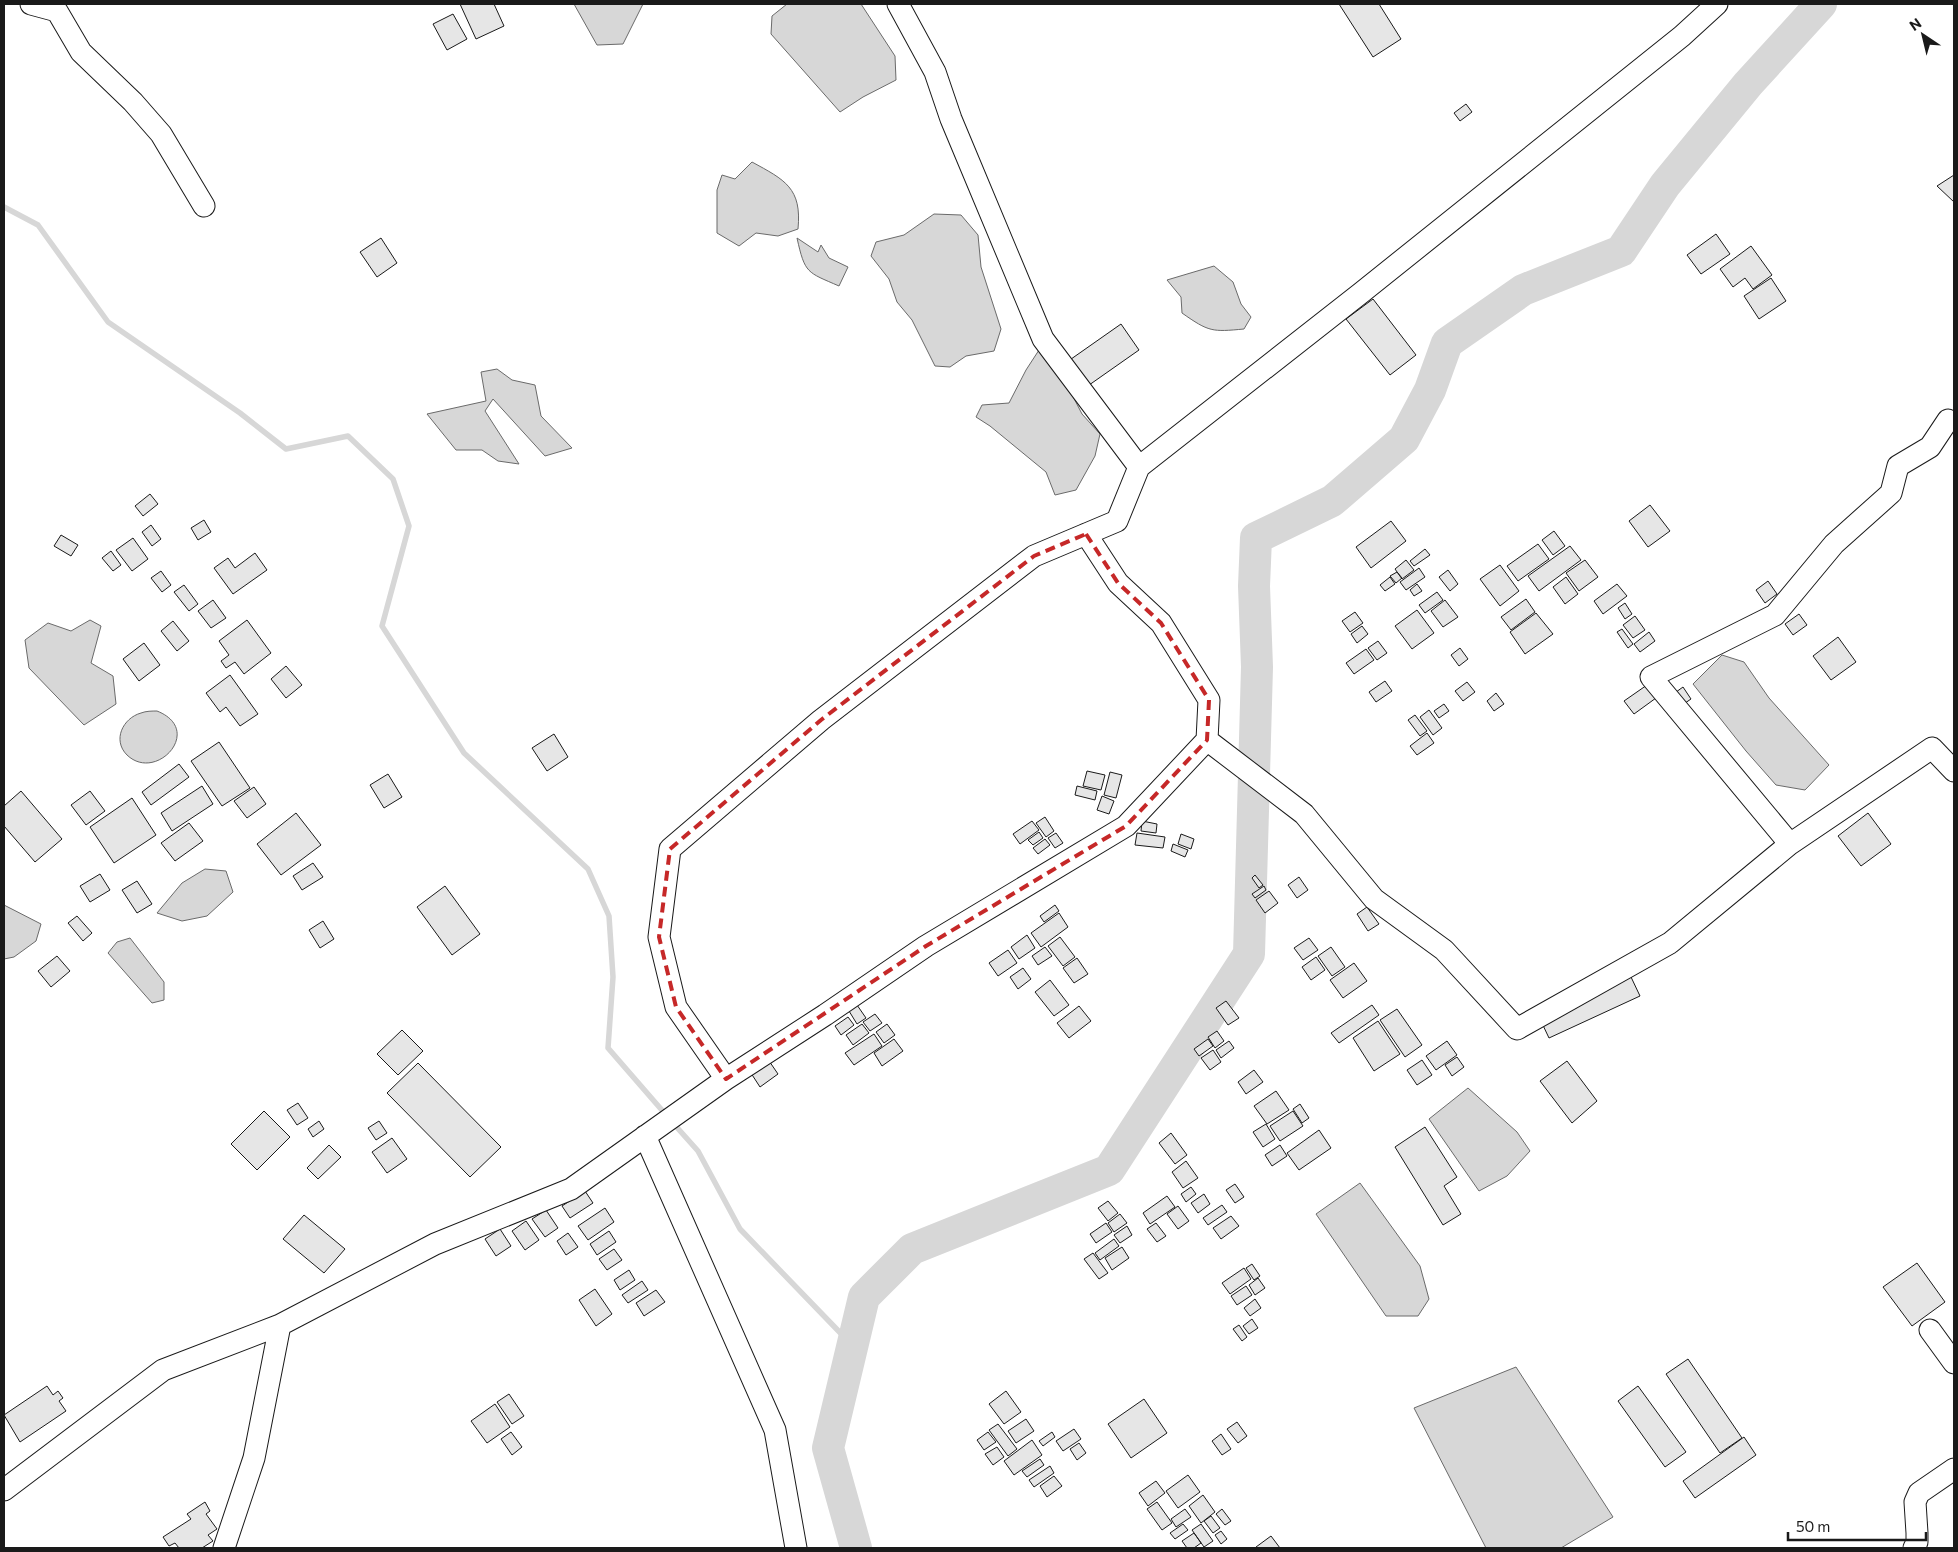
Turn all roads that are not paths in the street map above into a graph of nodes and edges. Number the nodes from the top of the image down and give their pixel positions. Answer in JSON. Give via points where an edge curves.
{"nodes":[{"id":1,"x":31,"y":4,"type":"edge"},
{"id":2,"x":898,"y":4,"type":"edge"},
{"id":3,"x":1717,"y":4,"type":"edge"},
{"id":4,"x":204,"y":206,"type":"dead end"},
{"id":5,"x":1948,"y":420,"type":"dead end"},
{"id":6,"x":1139,"y":467,"type":"junction"},
{"id":7,"x":1086,"y":534,"type":"junction"},
{"id":8,"x":1208,"y":740,"type":"junction"},
{"id":9,"x":1954,"y":770,"type":"edge"},
{"id":10,"x":1790,"y":844,"type":"junction"},
{"id":11,"x":726,"y":1079,"type":"junction"},
{"id":12,"x":645,"y":1136,"type":"junction"},
{"id":13,"x":280,"y":1325,"type":"junction"},
{"id":14,"x":1930,"y":1330,"type":"dead end"},
{"id":15,"x":1954,"y":1362,"type":"edge"},
{"id":16,"x":1954,"y":1469,"type":"edge"},
{"id":17,"x":4,"y":1490,"type":"edge"},
{"id":18,"x":224,"y":1548,"type":"edge"},
{"id":19,"x":796,"y":1548,"type":"edge"},
{"id":20,"x":1914,"y":1548,"type":"edge"}],
"edges":[{"from":1,"to":4,"type":"street","via":[[56,11],[81,52],[161,134]]},
{"from":2,"to":6,"type":"street","via":[[934,72],[1043,339]]},
{"from":3,"to":6,"type":"street","via":[[1682,36]]},
{"from":5,"to":10,"type":"street","via":[[1930,448],[1898,466],[1891,493],[1834,544],[1775,615],[1651,677]]},
{"from":6,"to":7,"type":"street","via":[[1116,520]]},
{"from":7,"to":8,"type":"street","via":[[1118,584],[1160,622],[1209,700]]},
{"from":7,"to":11,"type":"street","via":[[1034,556],[821,720],[670,849],[658,937],[676,1006]]},
{"from":8,"to":10,"type":"street","via":[[1304,814],[1374,898],[1444,950],[1517,1029],[1670,943]]},
{"from":8,"to":11,"type":"street","via":[[1126,826],[926,946]]},
{"from":9,"to":10,"type":"street","via":[[1932,748]]},
{"from":11,"to":12,"type":"street"},
{"from":12,"to":13,"type":"street","via":[[571,1189],[435,1244]]},
{"from":12,"to":19,"type":"street","via":[[775,1430]]},
{"from":13,"to":17,"type":"street","via":[[163,1370]]},
{"from":13,"to":18,"type":"street","via":[[254,1458]]},
{"from":14,"to":15,"type":"street"},
{"from":16,"to":20,"type":"street","via":[[1919,1493],[1915,1502],[1917,1542]]}]}
